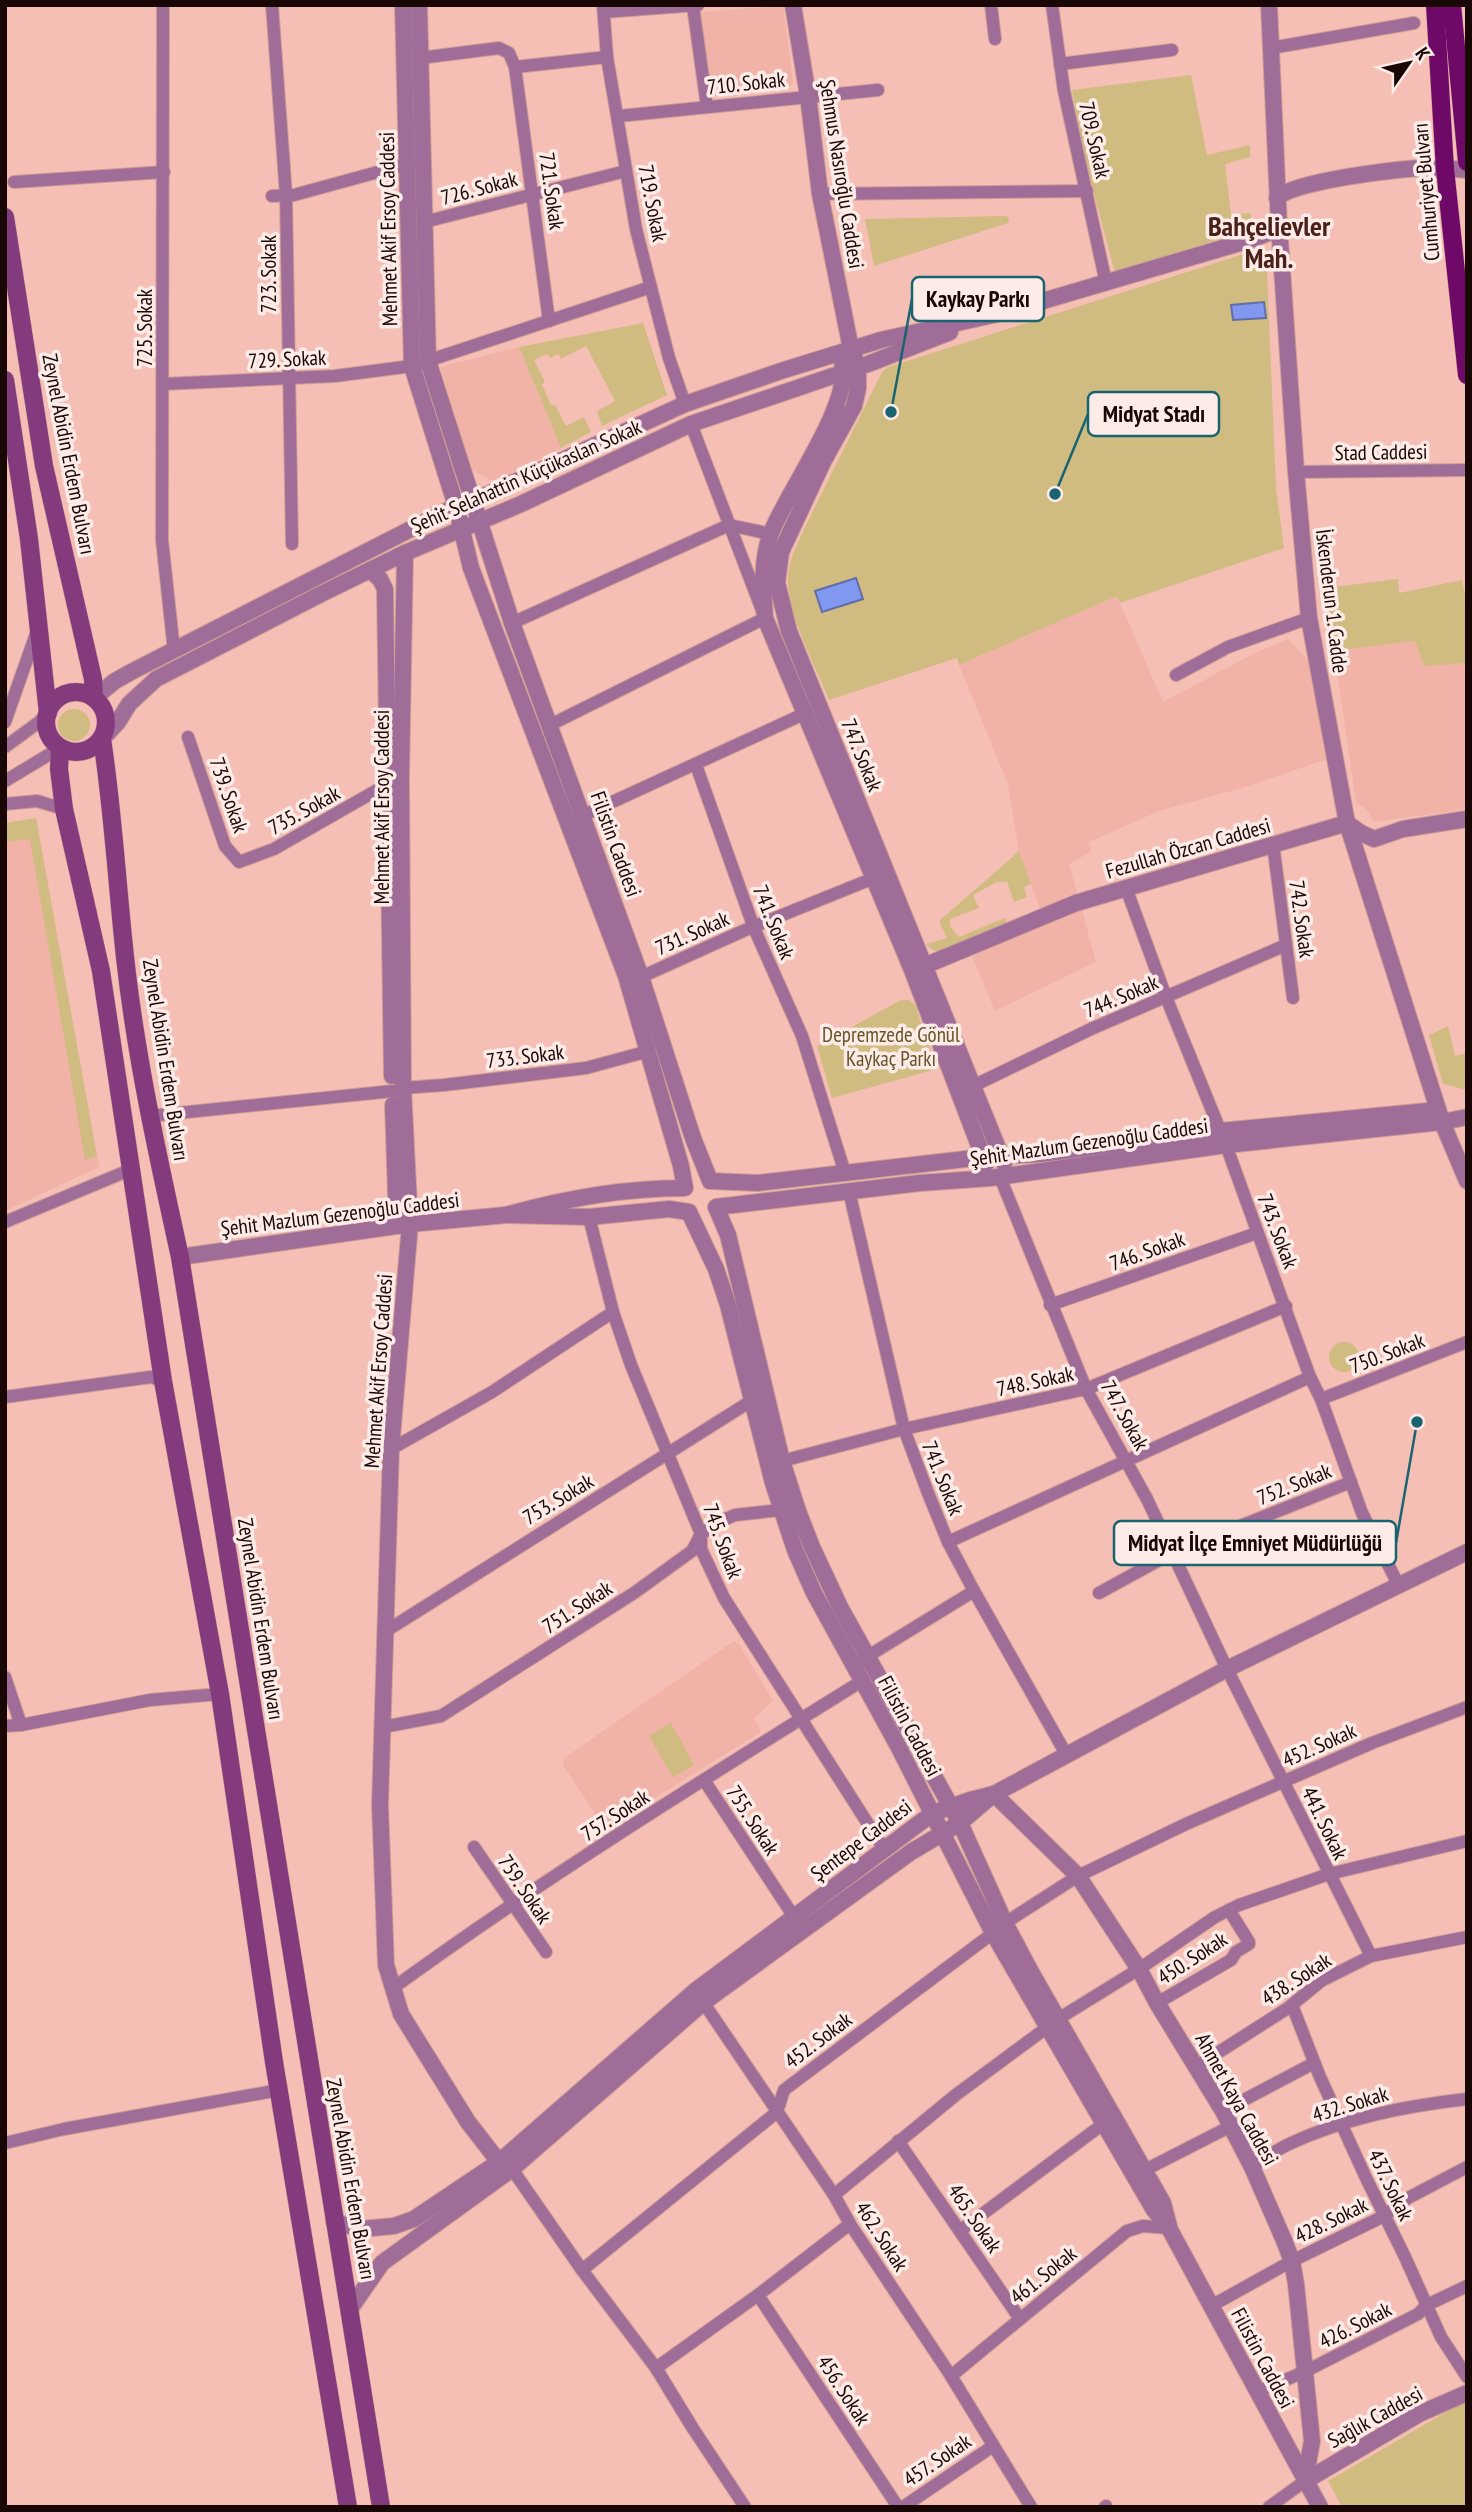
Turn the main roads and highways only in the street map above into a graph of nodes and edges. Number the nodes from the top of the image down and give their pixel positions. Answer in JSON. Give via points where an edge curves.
{"nodes":[{"id":1,"x":1435,"y":5,"type":"edge"},
{"id":2,"x":1452,"y":5,"type":"edge"},
{"id":3,"x":1461,"y":57,"type":"edge"},
{"id":4,"x":1467,"y":162,"type":"edge"},
{"id":5,"x":5,"y":217,"type":"edge"},
{"id":6,"x":1467,"y":375,"type":"edge"},
{"id":7,"x":5,"y":380,"type":"edge"},
{"id":8,"x":94,"y":698,"type":"junction"},
{"id":9,"x":48,"y":713,"type":"junction"},
{"id":10,"x":102,"y":739,"type":"junction"},
{"id":11,"x":60,"y":748,"type":"junction"},
{"id":12,"x":348,"y":2507,"type":"edge"},
{"id":13,"x":381,"y":2507,"type":"edge"}],
"edges":[{"from":1,"to":6,"type":"main road","name":"Cumhuriyet Bulvarı","via":[[1445,169]]},
{"from":2,"to":3,"type":"main road","name":"Cumhuriyet Bulvarı"},
{"from":3,"to":4,"type":"main road","name":"Cumhuriyet Bulvarı"},
{"from":5,"to":8,"type":"main road","name":"Zeynel Abidin Erdem Bulvarı","via":[[44,466]]},
{"from":7,"to":9,"type":"main road"},
{"from":8,"to":9,"type":"main road","via":[[67,693]]},
{"from":8,"to":10,"type":"main road","via":[[107,721]]},
{"from":9,"to":11,"type":"main road","via":[[49,736]]},
{"from":10,"to":11,"type":"main road","via":[[87,751]]},
{"from":10,"to":13,"type":"main road","name":"Zeynel Abidin Erdem Bulvarı","via":[[125,958],[149,1116],[180,1257]]},
{"from":11,"to":12,"type":"main road","via":[[64,809],[101,971],[163,1381],[220,1694]]}]}
